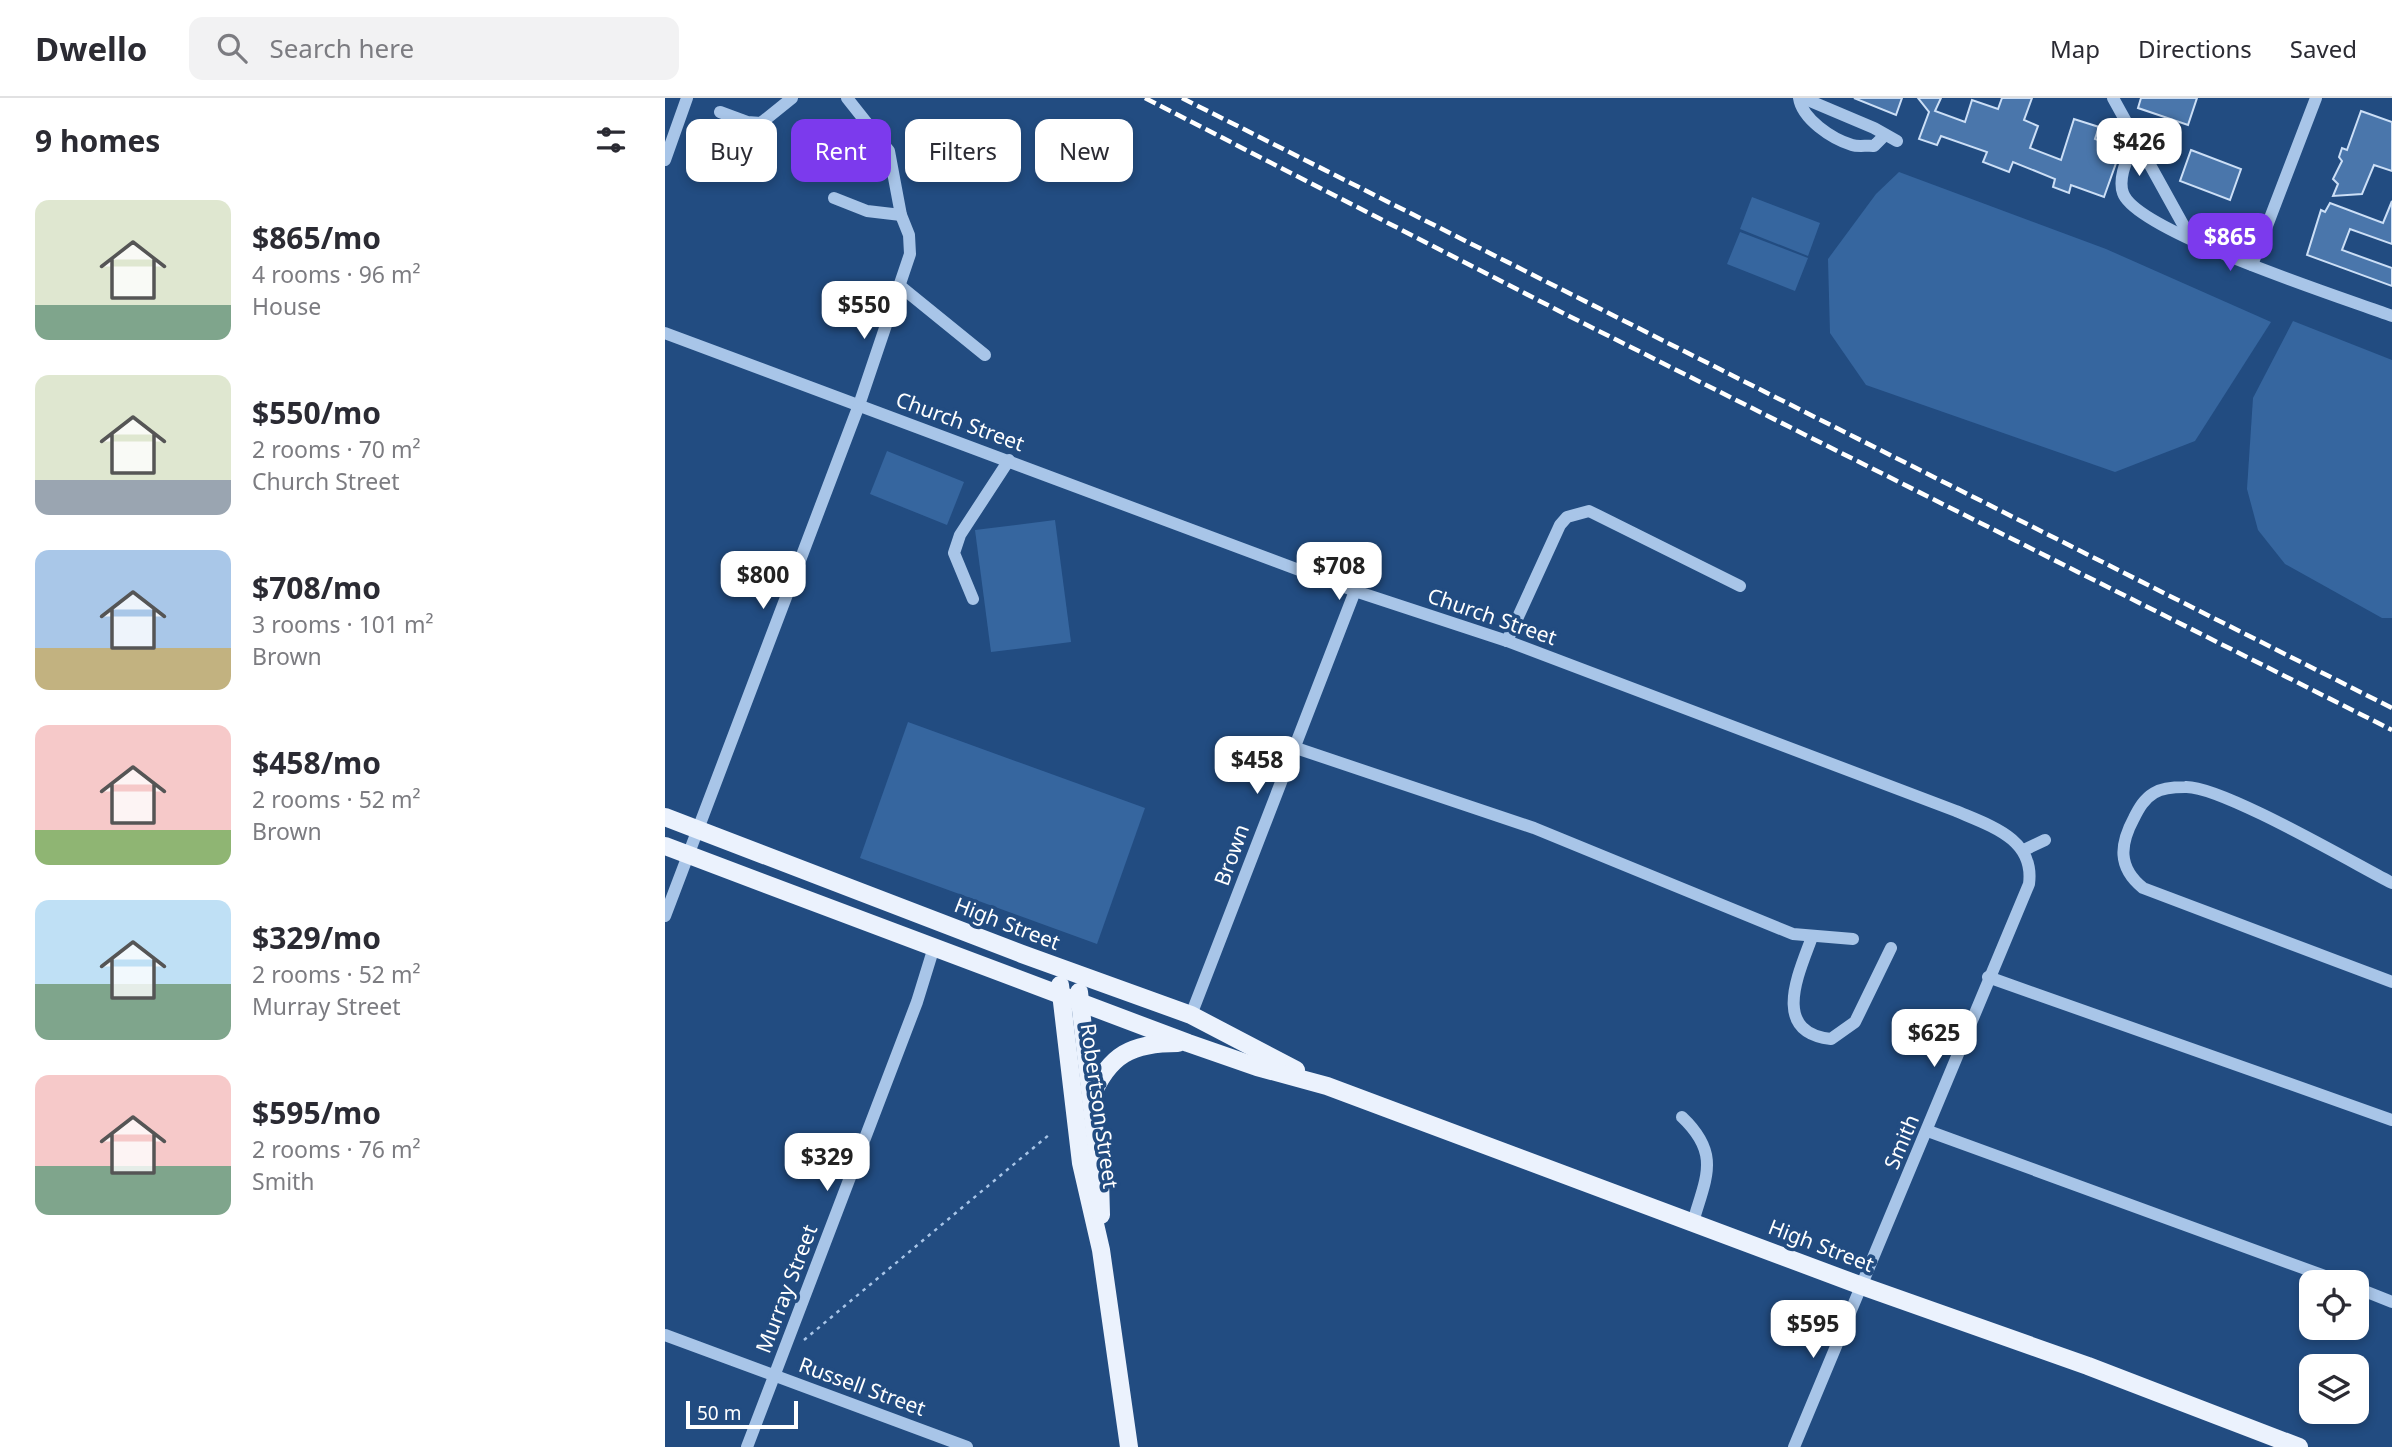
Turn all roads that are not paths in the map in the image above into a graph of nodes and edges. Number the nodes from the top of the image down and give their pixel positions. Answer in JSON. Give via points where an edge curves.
{"nodes":[{"id":1,"x":687,"y":98,"type":"edge"},
{"id":2,"x":792,"y":98,"type":"edge"},
{"id":3,"x":847,"y":98,"type":"edge"},
{"id":4,"x":1801,"y":98,"type":"edge"},
{"id":5,"x":2113,"y":98,"type":"edge"},
{"id":6,"x":2316,"y":98,"type":"edge"},
{"id":7,"x":720,"y":112,"type":"dead end"},
{"id":8,"x":2136,"y":137,"type":"junction"},
{"id":9,"x":665,"y":160,"type":"edge"},
{"id":10,"x":834,"y":198,"type":"dead end"},
{"id":11,"x":901,"y":215,"type":"junction"},
{"id":12,"x":2191,"y":239,"type":"junction"},
{"id":13,"x":2252,"y":265,"type":"junction"},
{"id":14,"x":900,"y":286,"type":"junction"},
{"id":15,"x":2392,"y":316,"type":"edge"},
{"id":16,"x":665,"y":333,"type":"edge"},
{"id":17,"x":985,"y":355,"type":"dead end"},
{"id":18,"x":859,"y":405,"type":"junction"},
{"id":19,"x":1009,"y":460,"type":"junction"},
{"id":20,"x":1740,"y":586,"type":"dead end"},
{"id":21,"x":1355,"y":591,"type":"junction"},
{"id":22,"x":973,"y":598,"type":"dead end"},
{"id":23,"x":1507,"y":641,"type":"junction"},
{"id":24,"x":1293,"y":747,"type":"junction"},
{"id":25,"x":665,"y":817,"type":"edge"},
{"id":26,"x":698,"y":829,"type":"junction"},
{"id":27,"x":2045,"y":840,"type":"dead end"},
{"id":28,"x":665,"y":846,"type":"edge"},
{"id":29,"x":2024,"y":850,"type":"junction"},
{"id":30,"x":689,"y":855,"type":"junction"},
{"id":31,"x":2392,"y":883,"type":"edge"},
{"id":32,"x":665,"y":916,"type":"edge"},
{"id":33,"x":1812,"y":937,"type":"junction"},
{"id":34,"x":1853,"y":939,"type":"dead end"},
{"id":35,"x":934,"y":947,"type":"junction"},
{"id":36,"x":1891,"y":947,"type":"dead end"},
{"id":37,"x":1058,"y":967,"type":"junction"},
{"id":38,"x":1077,"y":975,"type":"junction"},
{"id":39,"x":1988,"y":977,"type":"junction"},
{"id":40,"x":2392,"y":982,"type":"edge"},
{"id":41,"x":1062,"y":995,"type":"junction"},
{"id":42,"x":1080,"y":1002,"type":"junction"},
{"id":43,"x":1191,"y":1015,"type":"junction"},
{"id":44,"x":1188,"y":1043,"type":"junction"},
{"id":45,"x":1327,"y":1086,"type":"junction"},
{"id":46,"x":1091,"y":1098,"type":"junction"},
{"id":47,"x":1682,"y":1116,"type":"dead end"},
{"id":48,"x":2392,"y":1120,"type":"edge"},
{"id":49,"x":1928,"y":1131,"type":"junction"},
{"id":50,"x":1693,"y":1222,"type":"junction"},
{"id":51,"x":1101,"y":1250,"type":"junction"},
{"id":52,"x":2308,"y":1270,"type":"edge"},
{"id":53,"x":1862,"y":1286,"type":"junction"},
{"id":54,"x":2369,"y":1293,"type":"edge"},
{"id":55,"x":2392,"y":1302,"type":"edge"},
{"id":56,"x":665,"y":1335,"type":"edge"},
{"id":57,"x":774,"y":1375,"type":"junction"},
{"id":58,"x":747,"y":1447,"type":"edge"},
{"id":59,"x":967,"y":1447,"type":"edge"},
{"id":60,"x":1129,"y":1447,"type":"edge"},
{"id":61,"x":1794,"y":1447,"type":"edge"},
{"id":62,"x":2299,"y":1447,"type":"edge"}],
"edges":[{"from":1,"to":9,"type":"street"},
{"from":2,"to":7,"type":"street","via":[[761,123]]},
{"from":3,"to":11,"type":"street","via":[[889,151]]},
{"from":4,"to":4,"type":"street","via":[[1891,138],[1874,146],[1853,146],[1815,123],[1804,112]]},
{"from":5,"to":8,"type":"street"},
{"from":6,"to":13,"type":"street"},
{"from":8,"to":12,"type":"street"},
{"from":8,"to":12,"type":"street","via":[[2121,178],[2123,193],[2152,221]]},
{"from":10,"to":11,"type":"street","via":[[867,211]]},
{"from":11,"to":14,"type":"street","via":[[911,245]]},
{"from":12,"to":13,"type":"street"},
{"from":13,"to":15,"type":"street"},
{"from":14,"to":17,"type":"street"},
{"from":14,"to":18,"type":"street"},
{"from":16,"to":18,"type":"street","name":"Church Street"},
{"from":18,"to":19,"type":"street","name":"Church Street"},
{"from":18,"to":26,"type":"street"},
{"from":19,"to":21,"type":"street","name":"Church Street"},
{"from":19,"to":22,"type":"street","via":[[960,535],[954,553]]},
{"from":20,"to":23,"type":"street","via":[[1589,512],[1579,512],[1560,525]]},
{"from":21,"to":23,"type":"street","name":"Church Street"},
{"from":21,"to":24,"type":"street","name":"Brown"},
{"from":23,"to":29,"type":"street","name":"Church Street","via":[[1956,811],[2004,834]]},
{"from":24,"to":33,"type":"street","via":[[1534,828],[1730,911]]},
{"from":24,"to":43,"type":"street","name":"Brown"},
{"from":25,"to":26,"type":"main road","name":"High Street"},
{"from":26,"to":30,"type":"street"},
{"from":26,"to":37,"type":"main road","name":"High Street"},
{"from":27,"to":29,"type":"street"},
{"from":28,"to":30,"type":"main road","name":"High Street"},
{"from":29,"to":39,"type":"street","name":"Smith","via":[[2030,860],[2029,884]]},
{"from":30,"to":32,"type":"street"},
{"from":30,"to":35,"type":"main road","name":"High Street"},
{"from":31,"to":40,"type":"street","via":[[2251,810],[2188,786],[2155,792],[2143,802],[2124,837],[2124,866],[2143,888]]},
{"from":33,"to":34,"type":"street"},
{"from":33,"to":36,"type":"street","via":[[1797,979],[1794,1013],[1804,1029],[1831,1039],[1855,1022]]},
{"from":35,"to":41,"type":"main road","name":"High Street"},
{"from":35,"to":57,"type":"street","name":"Murray Street"},
{"from":37,"to":38,"type":"main road","name":"High Street"},
{"from":37,"to":41,"type":"main road","name":"Robertson Street"},
{"from":38,"to":42,"type":"main road","name":"Robertson Street"},
{"from":38,"to":43,"type":"main road","name":"High Street"},
{"from":39,"to":48,"type":"street"},
{"from":39,"to":49,"type":"street","name":"Smith"},
{"from":41,"to":42,"type":"main road","name":"High Street"},
{"from":41,"to":51,"type":"main road","name":"Robertson Street","via":[[1081,1163]]},
{"from":42,"to":44,"type":"main road","name":"High Street"},
{"from":42,"to":46,"type":"main road","name":"Robertson Street"},
{"from":43,"to":45,"type":"main road","name":"High Street"},
{"from":44,"to":45,"type":"main road","name":"High Street"},
{"from":44,"to":46,"type":"main road","via":[[1146,1044],[1125,1052],[1103,1073]]},
{"from":45,"to":50,"type":"main road","name":"High Street"},
{"from":46,"to":51,"type":"main road","name":"Robertson Street","via":[[1100,1179]]},
{"from":47,"to":50,"type":"street","via":[[1695,1129],[1709,1156]]},
{"from":49,"to":52,"type":"street"},
{"from":49,"to":53,"type":"street","name":"Smith"},
{"from":50,"to":53,"type":"main road","name":"High Street"},
{"from":51,"to":60,"type":"main road","name":"Robertson Street"},
{"from":53,"to":61,"type":"street","name":"Smith"},
{"from":53,"to":62,"type":"main road","name":"High Street"},
{"from":54,"to":55,"type":"street"},
{"from":56,"to":57,"type":"street","name":"Russell Street"},
{"from":57,"to":58,"type":"street","name":"Murray Street"},
{"from":57,"to":59,"type":"street","name":"Russell Street"}]}
